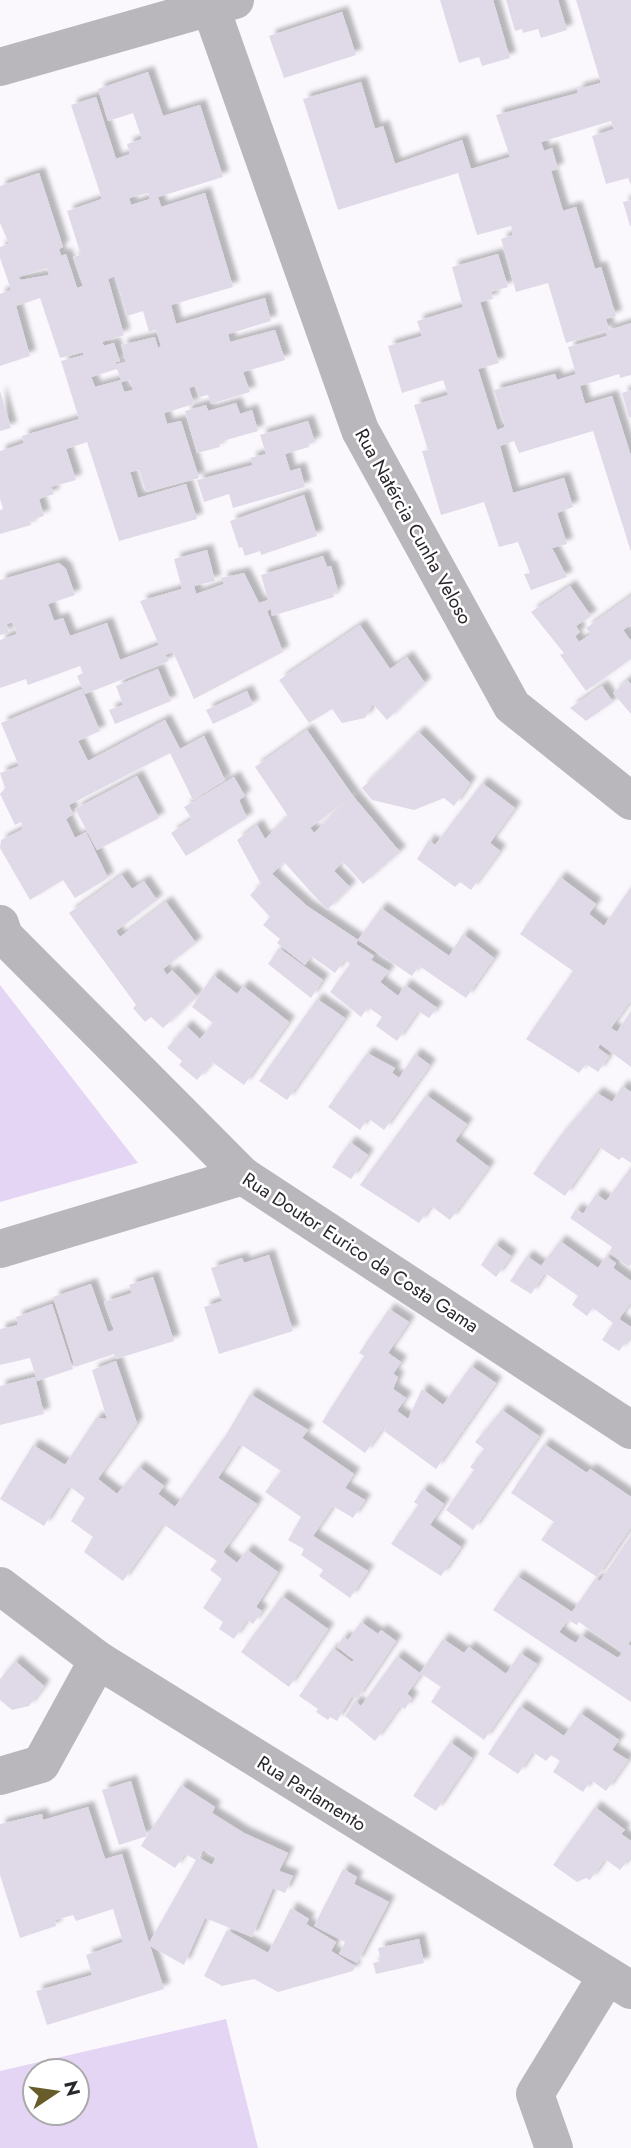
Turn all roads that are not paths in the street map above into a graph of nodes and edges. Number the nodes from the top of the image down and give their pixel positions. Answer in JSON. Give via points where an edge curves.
{"nodes":[{"id":1,"x":217,"y":3,"type":"edge"},
{"id":2,"x":0,"y":67,"type":"edge"},
{"id":3,"x":631,"y":801,"type":"edge"},
{"id":4,"x":0,"y":924,"type":"edge"},
{"id":5,"x":243,"y":1176,"type":"junction"},
{"id":6,"x":0,"y":1249,"type":"edge"},
{"id":7,"x":631,"y":1430,"type":"edge"},
{"id":8,"x":0,"y":1586,"type":"edge"},
{"id":9,"x":98,"y":1660,"type":"junction"},
{"id":10,"x":0,"y":1776,"type":"edge"},
{"id":11,"x":619,"y":1983,"type":"edge"},
{"id":12,"x":554,"y":2148,"type":"edge"}],
"edges":[{"from":1,"to":2,"type":"street"},
{"from":1,"to":3,"type":"street","name":"Rua Natércia Cunha Veloso","via":[[360,429],[512,706]]},
{"from":4,"to":5,"type":"street","name":"Rua Doutor Eurico da Costa Gama","via":[[4,936]]},
{"from":5,"to":6,"type":"street"},
{"from":5,"to":7,"type":"street","name":"Rua Doutor Eurico da Costa Gama"},
{"from":8,"to":9,"type":"street","name":"Rua Parlamento"},
{"from":9,"to":10,"type":"street","via":[[41,1764]]},
{"from":9,"to":11,"type":"street","name":"Rua Parlamento"},
{"from":11,"to":12,"type":"street","via":[[536,2094]]}]}
